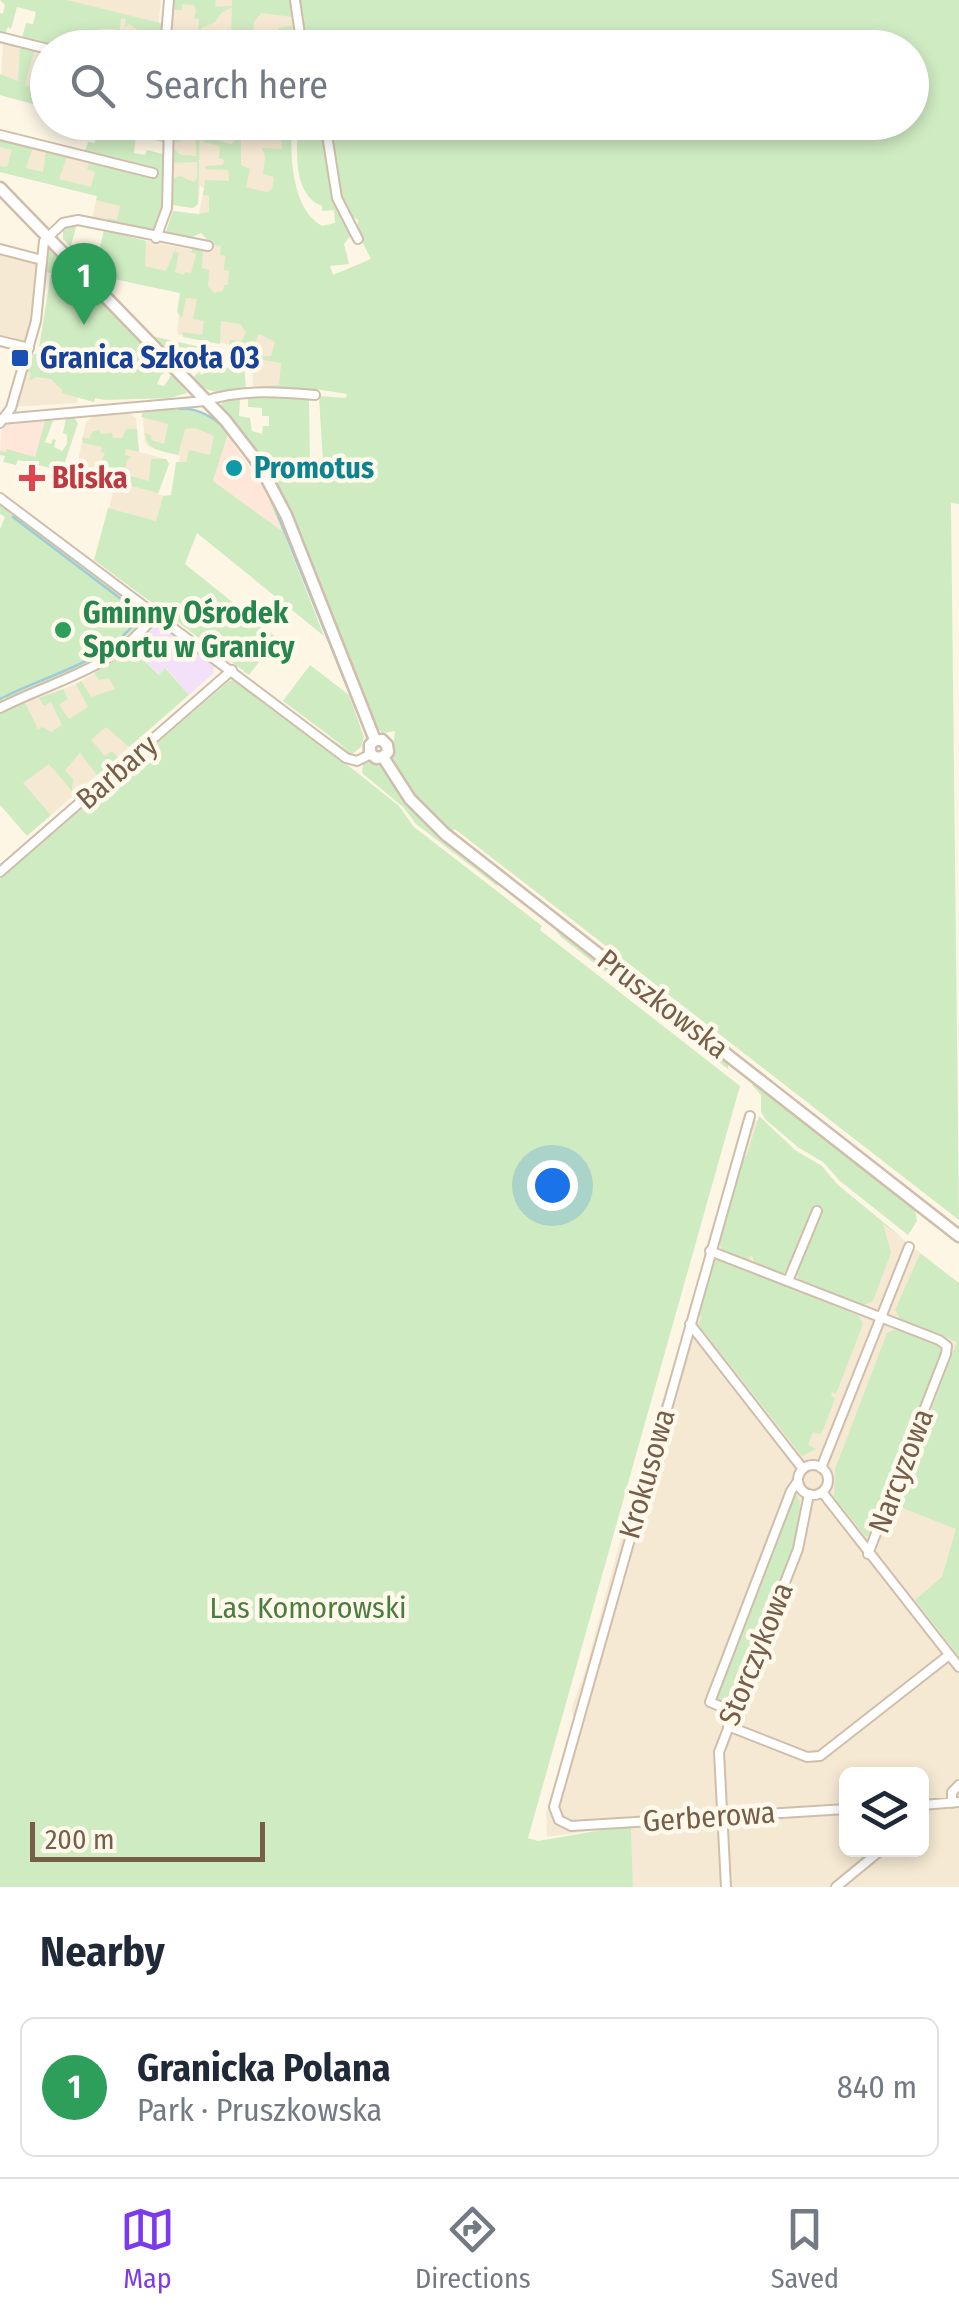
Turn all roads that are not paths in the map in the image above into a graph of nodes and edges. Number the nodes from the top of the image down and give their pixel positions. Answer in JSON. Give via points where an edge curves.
{"nodes":[{"id":1,"x":168,"y":0,"type":"edge"},
{"id":2,"x":295,"y":0,"type":"edge"},
{"id":3,"x":166,"y":30,"type":"edge"},
{"id":4,"x":299,"y":30,"type":"edge"},
{"id":5,"x":0,"y":37,"type":"edge"},
{"id":6,"x":30,"y":44,"type":"edge"},
{"id":7,"x":0,"y":135,"type":"edge"},
{"id":8,"x":169,"y":140,"type":"edge"},
{"id":9,"x":328,"y":140,"type":"edge"},
{"id":10,"x":153,"y":173,"type":"dead end"},
{"id":11,"x":0,"y":188,"type":"edge"},
{"id":12,"x":48,"y":236,"type":"junction"},
{"id":13,"x":156,"y":238,"type":"junction"},
{"id":14,"x":358,"y":239,"type":"dead end"},
{"id":15,"x":208,"y":246,"type":"dead end"},
{"id":16,"x":0,"y":249,"type":"edge"},
{"id":17,"x":42,"y":260,"type":"junction"},
{"id":18,"x":0,"y":340,"type":"edge"},
{"id":19,"x":29,"y":348,"type":"junction"},
{"id":20,"x":315,"y":395,"type":"dead end"},
{"id":21,"x":205,"y":401,"type":"junction"},
{"id":22,"x":3,"y":416,"type":"edge"},
{"id":23,"x":0,"y":498,"type":"edge"},
{"id":24,"x":156,"y":614,"type":"junction"},
{"id":25,"x":232,"y":670,"type":"junction"},
{"id":26,"x":0,"y":708,"type":"edge"},
{"id":27,"x":377,"y":755,"type":"junction"},
{"id":28,"x":0,"y":872,"type":"edge"},
{"id":29,"x":750,"y":1116,"type":"dead end"},
{"id":30,"x":817,"y":1211,"type":"dead end"},
{"id":31,"x":959,"y":1236,"type":"edge"},
{"id":32,"x":909,"y":1247,"type":"dead end"},
{"id":33,"x":710,"y":1251,"type":"junction"},
{"id":34,"x":788,"y":1281,"type":"junction"},
{"id":35,"x":880,"y":1316,"type":"junction"},
{"id":36,"x":690,"y":1324,"type":"junction"},
{"id":37,"x":822,"y":1468,"type":"junction"},
{"id":38,"x":804,"y":1469,"type":"junction"},
{"id":39,"x":798,"y":1482,"type":"junction"},
{"id":40,"x":822,"y":1492,"type":"junction"},
{"id":41,"x":809,"y":1494,"type":"junction"},
{"id":42,"x":868,"y":1554,"type":"junction"},
{"id":43,"x":950,"y":1655,"type":"junction"},
{"id":44,"x":959,"y":1668,"type":"edge"},
{"id":45,"x":734,"y":1712,"type":"junction"},
{"id":46,"x":728,"y":1726,"type":"junction"},
{"id":47,"x":959,"y":1786,"type":"edge"},
{"id":48,"x":955,"y":1802,"type":"edge"},
{"id":49,"x":929,"y":1804,"type":"edge"},
{"id":50,"x":839,"y":1809,"type":"edge"},
{"id":51,"x":722,"y":1816,"type":"junction"},
{"id":52,"x":571,"y":1826,"type":"joint"},
{"id":53,"x":872,"y":1857,"type":"edge"},
{"id":54,"x":726,"y":1887,"type":"edge"},
{"id":55,"x":836,"y":1887,"type":"edge"}],
"edges":[{"from":1,"to":3,"type":"street"},
{"from":2,"to":4,"type":"street"},
{"from":5,"to":6,"type":"street"},
{"from":7,"to":10,"type":"street"},
{"from":8,"to":13,"type":"street","via":[[168,202]]},
{"from":9,"to":14,"type":"street","via":[[336,198]]},
{"from":11,"to":12,"type":"street"},
{"from":12,"to":13,"type":"street","via":[[74,220]]},
{"from":12,"to":17,"type":"street"},
{"from":12,"to":21,"type":"street"},
{"from":13,"to":15,"type":"street"},
{"from":16,"to":17,"type":"street"},
{"from":17,"to":19,"type":"street"},
{"from":18,"to":19,"type":"street"},
{"from":19,"to":22,"type":"street"},
{"from":20,"to":21,"type":"street","via":[[274,392]]},
{"from":21,"to":22,"type":"street"},
{"from":21,"to":27,"type":"street","via":[[236,432],[274,490]]},
{"from":23,"to":24,"type":"street"},
{"from":24,"to":25,"type":"street"},
{"from":24,"to":26,"type":"street","via":[[99,664]]},
{"from":25,"to":27,"type":"street","via":[[348,760]]},
{"from":25,"to":28,"type":"street","name":"Barbary"},
{"from":27,"to":31,"type":"street","name":"Pruszkowska","via":[[444,834]]},
{"from":29,"to":33,"type":"street","name":"Krokusowa"},
{"from":30,"to":34,"type":"street"},
{"from":32,"to":35,"type":"street"},
{"from":33,"to":34,"type":"street"},
{"from":33,"to":36,"type":"street","name":"Krokusowa"},
{"from":34,"to":35,"type":"street"},
{"from":35,"to":37,"type":"street"},
{"from":35,"to":42,"type":"street","name":"Narcyzowa","via":[[942,1341],[947,1352]]},
{"from":36,"to":38,"type":"street"},
{"from":36,"to":52,"type":"street","name":"Krokusowa","via":[[554,1804],[557,1817]]},
{"from":37,"to":38,"type":"street"},
{"from":37,"to":40,"type":"street","via":[[828,1480]]},
{"from":38,"to":39,"type":"street"},
{"from":39,"to":41,"type":"street"},
{"from":39,"to":45,"type":"street","via":[[710,1702]]},
{"from":40,"to":41,"type":"street"},
{"from":40,"to":42,"type":"street"},
{"from":41,"to":45,"type":"street","name":"Storczykowa","via":[[798,1549]]},
{"from":42,"to":43,"type":"street"},
{"from":43,"to":44,"type":"street"},
{"from":43,"to":46,"type":"street","via":[[820,1756]]},
{"from":45,"to":46,"type":"street","name":"Storczykowa"},
{"from":46,"to":51,"type":"street","name":"Storczykowa","via":[[719,1752]]},
{"from":47,"to":48,"type":"street","via":[[952,1792]]},
{"from":48,"to":49,"type":"street"},
{"from":50,"to":51,"type":"street","name":"Gerberowa"},
{"from":51,"to":52,"type":"street","name":"Gerberowa"},
{"from":51,"to":54,"type":"street","name":"Storczykowa"},
{"from":53,"to":55,"type":"street"}]}
